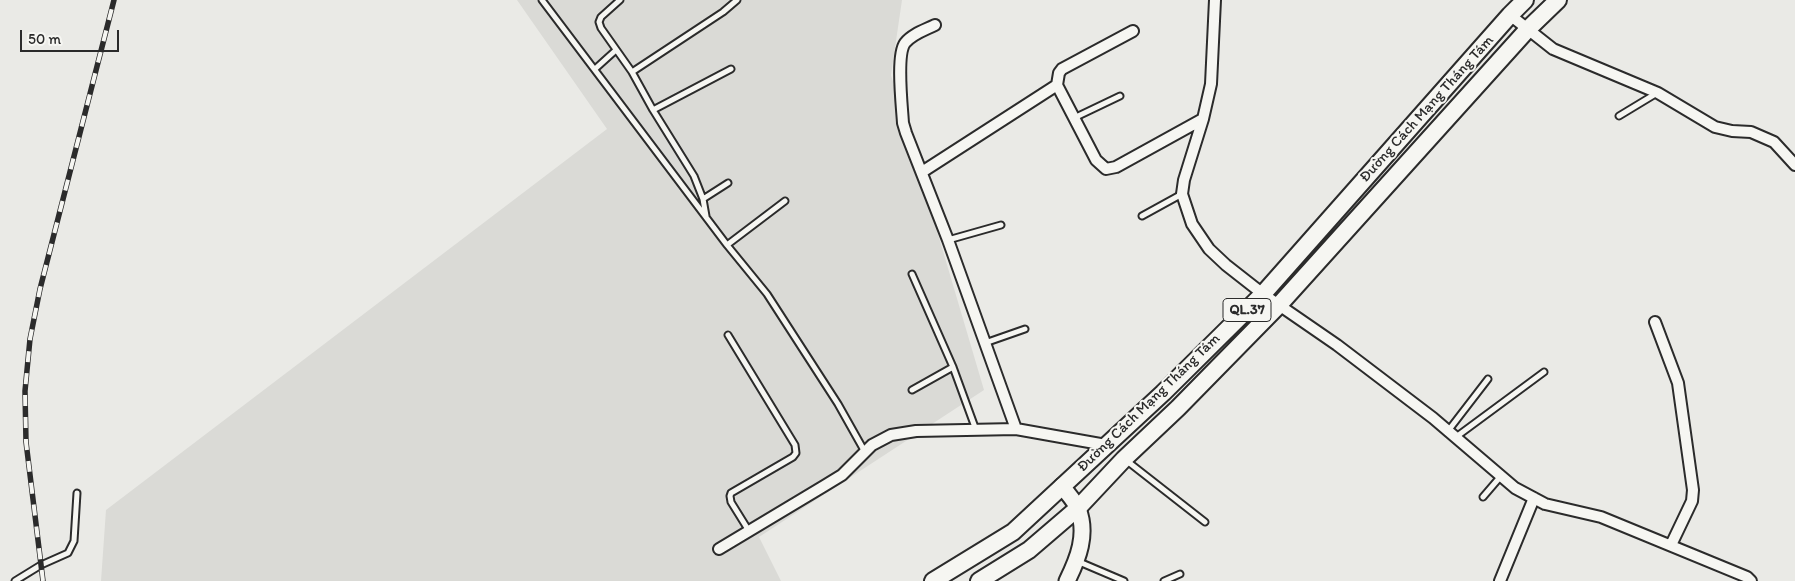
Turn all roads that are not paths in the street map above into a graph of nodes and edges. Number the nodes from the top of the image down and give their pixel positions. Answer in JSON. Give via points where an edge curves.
{"nodes":[{"id":1,"x":542,"y":0,"type":"edge"},
{"id":2,"x":620,"y":0,"type":"edge"},
{"id":3,"x":737,"y":0,"type":"edge"},
{"id":4,"x":1215,"y":0,"type":"edge"},
{"id":5,"x":1524,"y":0,"type":"edge"},
{"id":6,"x":1558,"y":0,"type":"edge"},
{"id":7,"x":1510,"y":14,"type":"junction"},
{"id":8,"x":935,"y":25,"type":"dead end"},
{"id":9,"x":1528,"y":29,"type":"junction"},
{"id":10,"x":1134,"y":31,"type":"dead end"},
{"id":11,"x":616,"y":50,"type":"junction"},
{"id":12,"x":595,"y":69,"type":"junction"},
{"id":13,"x":732,"y":69,"type":"dead end"},
{"id":14,"x":632,"y":72,"type":"junction"},
{"id":15,"x":1058,"y":86,"type":"junction"},
{"id":16,"x":1658,"y":93,"type":"junction"},
{"id":17,"x":1120,"y":96,"type":"dead end"},
{"id":18,"x":652,"y":110,"type":"junction"},
{"id":19,"x":1619,"y":116,"type":"dead end"},
{"id":20,"x":1074,"y":118,"type":"junction"},
{"id":21,"x":1203,"y":119,"type":"junction"},
{"id":22,"x":1795,"y":165,"type":"edge"},
{"id":23,"x":922,"y":172,"type":"junction"},
{"id":24,"x":728,"y":183,"type":"dead end"},
{"id":25,"x":1182,"y":194,"type":"junction"},
{"id":26,"x":703,"y":199,"type":"junction"},
{"id":27,"x":785,"y":201,"type":"dead end"},
{"id":28,"x":1142,"y":216,"type":"dead end"},
{"id":29,"x":707,"y":218,"type":"junction"},
{"id":30,"x":1001,"y":226,"type":"dead end"},
{"id":31,"x":948,"y":240,"type":"junction"},
{"id":32,"x":726,"y":245,"type":"junction"},
{"id":33,"x":912,"y":274,"type":"dead end"},
{"id":34,"x":1263,"y":294,"type":"junction"},
{"id":35,"x":1280,"y":305,"type":"junction"},
{"id":36,"x":1655,"y":322,"type":"dead end"},
{"id":37,"x":1025,"y":329,"type":"dead end"},
{"id":38,"x":728,"y":334,"type":"dead end"},
{"id":39,"x":985,"y":343,"type":"junction"},
{"id":40,"x":953,"y":366,"type":"junction"},
{"id":41,"x":1544,"y":372,"type":"dead end"},
{"id":42,"x":1488,"y":379,"type":"dead end"},
{"id":43,"x":912,"y":390,"type":"dead end"},
{"id":44,"x":1016,"y":429,"type":"junction"},
{"id":45,"x":976,"y":430,"type":"junction"},
{"id":46,"x":1452,"y":434,"type":"junction"},
{"id":47,"x":1106,"y":445,"type":"junction"},
{"id":48,"x":865,"y":452,"type":"junction"},
{"id":49,"x":1124,"y":459,"type":"junction"},
{"id":50,"x":1501,"y":476,"type":"junction"},
{"id":51,"x":1062,"y":486,"type":"junction"},
{"id":52,"x":77,"y":493,"type":"dead end"},
{"id":53,"x":1483,"y":497,"type":"dead end"},
{"id":54,"x":1534,"y":498,"type":"junction"},
{"id":55,"x":1078,"y":508,"type":"junction"},
{"id":56,"x":1205,"y":522,"type":"dead end"},
{"id":57,"x":749,"y":532,"type":"junction"},
{"id":58,"x":1671,"y":545,"type":"junction"},
{"id":59,"x":719,"y":549,"type":"dead end"},
{"id":60,"x":1077,"y":561,"type":"junction"},
{"id":61,"x":1180,"y":574,"type":"dead end"},
{"id":62,"x":15,"y":581,"type":"edge"},
{"id":63,"x":933,"y":581,"type":"edge"},
{"id":64,"x":979,"y":581,"type":"edge"},
{"id":65,"x":1066,"y":581,"type":"edge"},
{"id":66,"x":1124,"y":581,"type":"edge"},
{"id":67,"x":1164,"y":581,"type":"edge"},
{"id":68,"x":1500,"y":581,"type":"edge"},
{"id":69,"x":1751,"y":581,"type":"edge"}],
"edges":[{"from":1,"to":12,"type":"lane"},
{"from":2,"to":11,"type":"lane","via":[[599,22]]},
{"from":3,"to":14,"type":"lane"},
{"from":4,"to":21,"type":"street","via":[[1211,84]]},
{"from":5,"to":7,"type":"main road","name":"Đường Cách Mạng Tháng Tám","number":"QL.37"},
{"from":6,"to":9,"type":"main road","name":"Đường Cách Mạng Tháng Tám","number":"QL.37"},
{"from":7,"to":9,"type":"street"},
{"from":7,"to":34,"type":"main road","name":"Đường Cách Mạng Tháng Tám","number":"QL.37"},
{"from":8,"to":23,"type":"street","via":[[912,36],[904,44],[900,58],[903,123]]},
{"from":9,"to":16,"type":"street","via":[[1553,49]]},
{"from":9,"to":35,"type":"main road","name":"Đường Cách Mạng Tháng Tám","number":"QL.37"},
{"from":10,"to":15,"type":"street","via":[[1062,69]]},
{"from":11,"to":12,"type":"lane"},
{"from":11,"to":14,"type":"lane"},
{"from":12,"to":29,"type":"lane"},
{"from":13,"to":18,"type":"lane"},
{"from":14,"to":18,"type":"lane"},
{"from":15,"to":20,"type":"street"},
{"from":15,"to":23,"type":"street"},
{"from":16,"to":19,"type":"lane"},
{"from":16,"to":22,"type":"street","via":[[1715,127],[1751,132],[1774,142]]},
{"from":17,"to":20,"type":"lane"},
{"from":18,"to":26,"type":"lane","via":[[694,176]]},
{"from":20,"to":21,"type":"street","via":[[1096,160],[1106,168],[1116,168]]},
{"from":21,"to":25,"type":"street"},
{"from":23,"to":31,"type":"street"},
{"from":24,"to":26,"type":"lane"},
{"from":25,"to":28,"type":"lane"},
{"from":25,"to":34,"type":"street","via":[[1192,224],[1209,249]]},
{"from":26,"to":29,"type":"lane"},
{"from":27,"to":32,"type":"lane"},
{"from":29,"to":32,"type":"lane"},
{"from":30,"to":31,"type":"lane"},
{"from":31,"to":39,"type":"street"},
{"from":32,"to":48,"type":"lane","via":[[767,294]]},
{"from":33,"to":40,"type":"lane"},
{"from":34,"to":35,"type":"street"},
{"from":34,"to":47,"type":"main road","name":"Đường Cách Mạng Tháng Tám","number":"QL.37"},
{"from":35,"to":46,"type":"street"},
{"from":35,"to":49,"type":"main road","name":"Đường Cách Mạng Tháng Tám","number":"QL.37"},
{"from":36,"to":58,"type":"street","via":[[1678,383],[1693,490],[1692,501]]},
{"from":37,"to":39,"type":"lane"},
{"from":38,"to":57,"type":"lane","via":[[795,444],[796,453],[731,493],[731,502]]},
{"from":39,"to":44,"type":"street"},
{"from":40,"to":43,"type":"lane"},
{"from":40,"to":45,"type":"lane"},
{"from":41,"to":46,"type":"lane"},
{"from":42,"to":46,"type":"lane"},
{"from":44,"to":45,"type":"street"},
{"from":44,"to":47,"type":"street"},
{"from":45,"to":48,"type":"street","via":[[916,431],[891,435]]},
{"from":46,"to":50,"type":"street"},
{"from":47,"to":51,"type":"main road","name":"Đường Cách Mạng Tháng Tám","number":"QL.37"},
{"from":48,"to":57,"type":"street","via":[[842,474]]},
{"from":49,"to":55,"type":"main road","name":"Đường Cách Mạng Tháng Tám","number":"QL.37"},
{"from":49,"to":56,"type":"lane"},
{"from":50,"to":53,"type":"lane"},
{"from":50,"to":54,"type":"street"},
{"from":51,"to":55,"type":"main road"},
{"from":51,"to":63,"type":"main road","name":"Đường Cách Mạng Tháng Tám","number":"QL.37","via":[[1013,532]]},
{"from":52,"to":62,"type":"lane","via":[[74,541],[68,552]]},
{"from":54,"to":58,"type":"street","via":[[1545,504],[1601,517]]},
{"from":54,"to":68,"type":"street"},
{"from":55,"to":60,"type":"main road","via":[[1083,526]]},
{"from":55,"to":64,"type":"main road","name":"Đường Cách Mạng Tháng Tám","number":"QL.37","via":[[1028,550]]},
{"from":57,"to":59,"type":"street"},
{"from":58,"to":69,"type":"street"},
{"from":60,"to":65,"type":"main road"},
{"from":60,"to":66,"type":"lane"},
{"from":61,"to":67,"type":"lane"}]}
